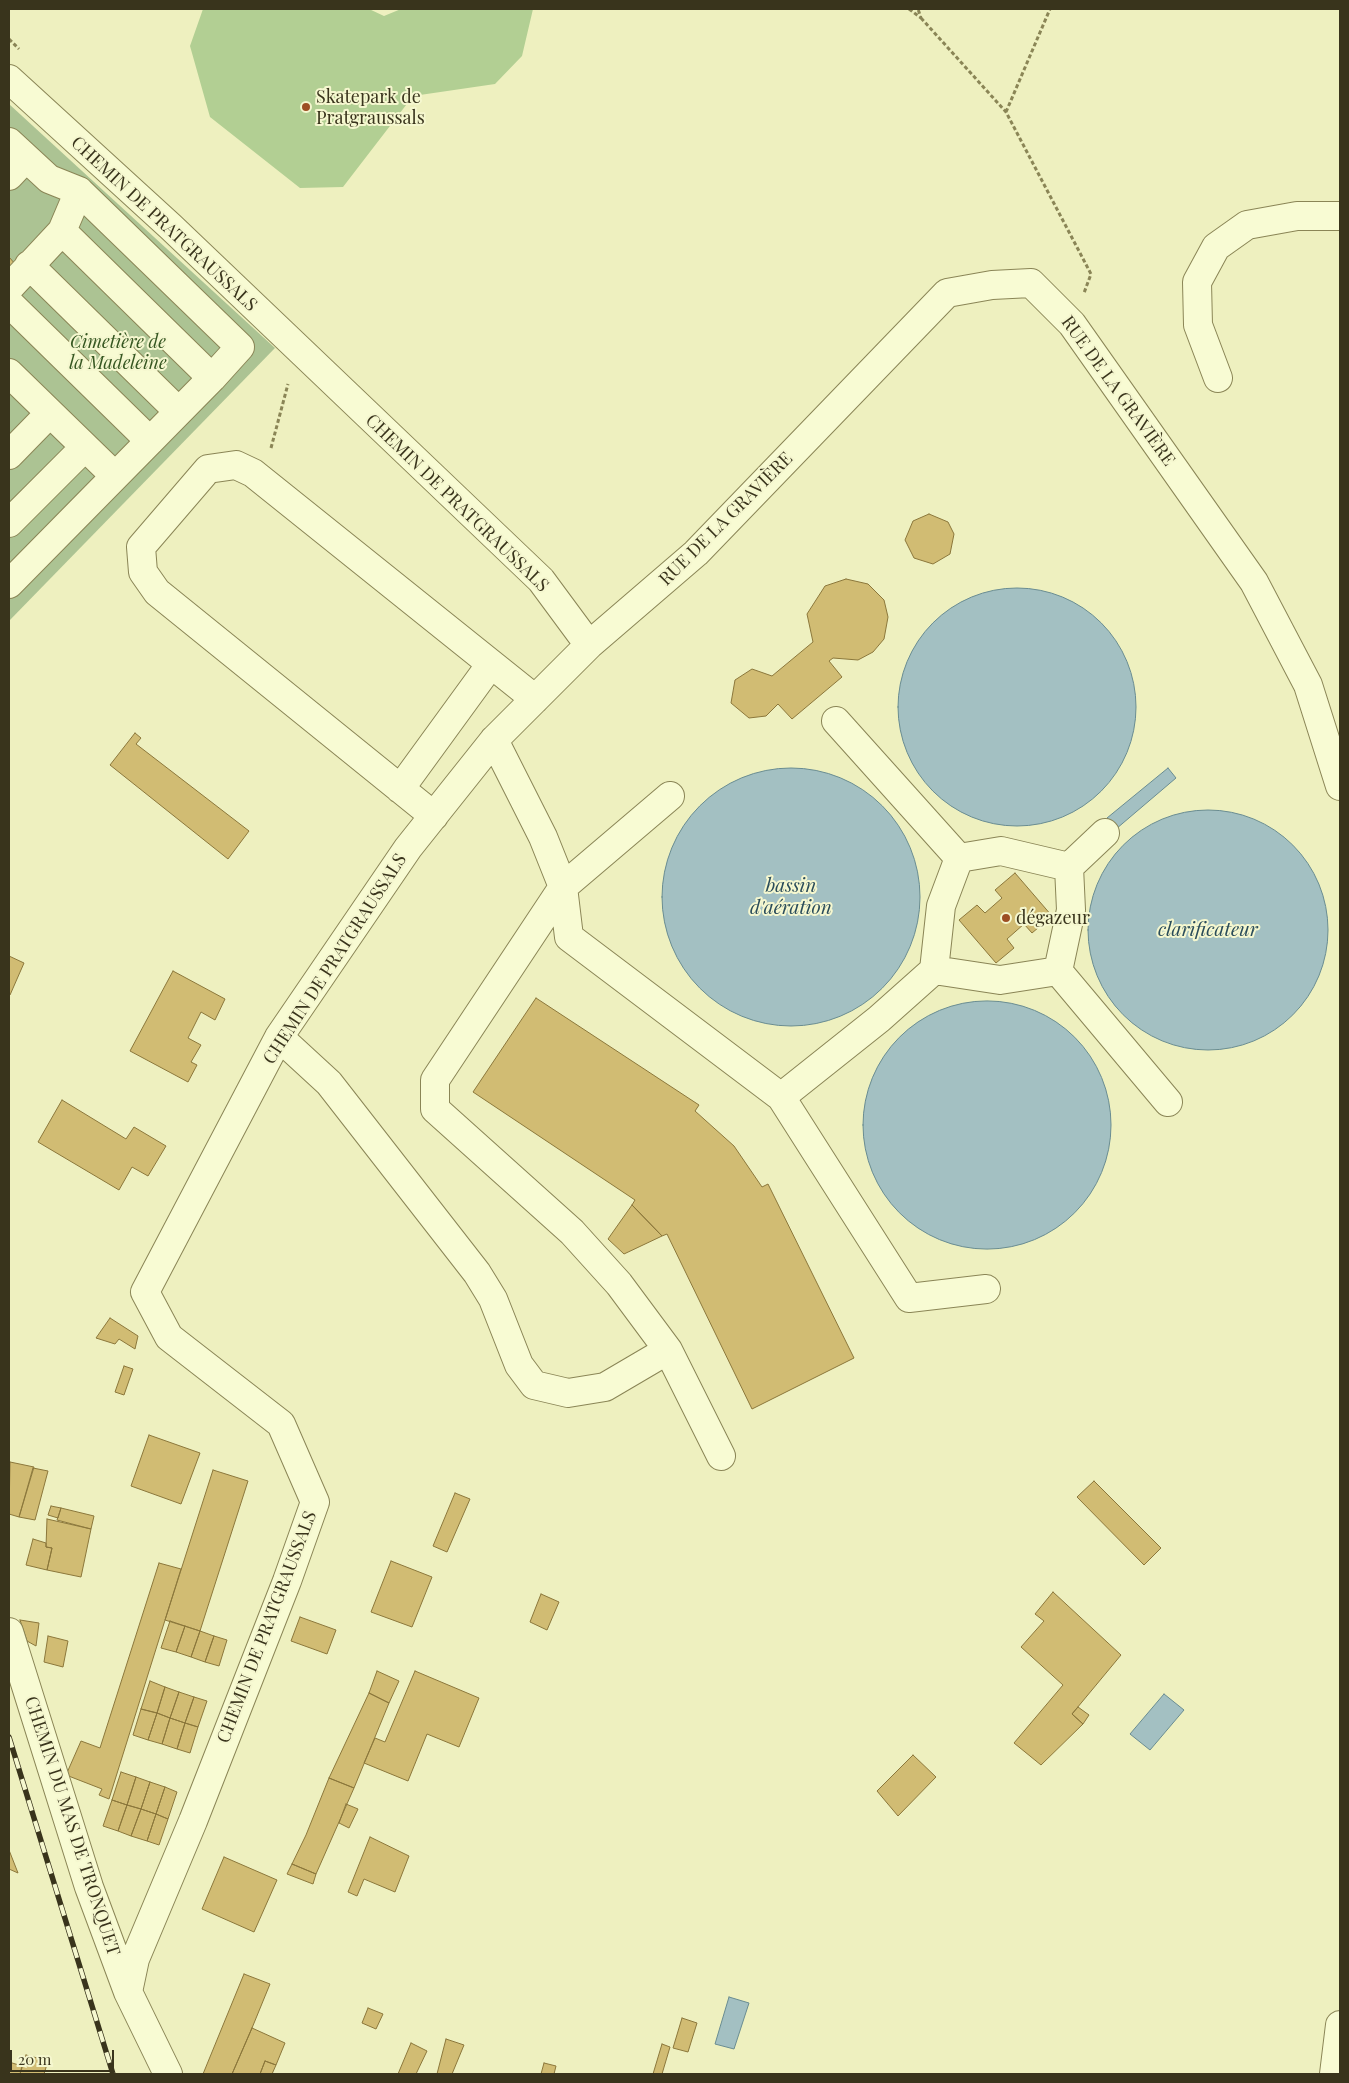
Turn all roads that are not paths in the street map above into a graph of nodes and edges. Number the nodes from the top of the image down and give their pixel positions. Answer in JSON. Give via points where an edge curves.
{"nodes":[{"id":1,"x":9,"y":79,"type":"edge"},
{"id":2,"x":15,"y":159,"type":"edge"},
{"id":3,"x":79,"y":191,"type":"junction"},
{"id":4,"x":1340,"y":216,"type":"edge"},
{"id":5,"x":62,"y":231,"type":"junction"},
{"id":6,"x":30,"y":265,"type":"junction"},
{"id":7,"x":9,"y":288,"type":"edge"},
{"id":8,"x":9,"y":303,"type":"edge"},
{"id":9,"x":212,"y":378,"type":"junction"},
{"id":10,"x":1218,"y":378,"type":"dead end"},
{"id":11,"x":12,"y":383,"type":"edge"},
{"id":12,"x":178,"y":411,"type":"junction"},
{"id":13,"x":50,"y":413,"type":"junction"},
{"id":14,"x":150,"y":440,"type":"junction"},
{"id":15,"x":85,"y":447,"type":"junction"},
{"id":16,"x":9,"y":455,"type":"edge"},
{"id":17,"x":115,"y":476,"type":"junction"},
{"id":18,"x":9,"y":523,"type":"edge"},
{"id":19,"x":9,"y":584,"type":"edge"},
{"id":20,"x":589,"y":645,"type":"junction"},
{"id":21,"x":491,"y":664,"type":"junction"},
{"id":22,"x":535,"y":699,"type":"junction"},
{"id":23,"x":836,"y":721,"type":"dead end"},
{"id":24,"x":494,"y":740,"type":"junction"},
{"id":25,"x":1340,"y":786,"type":"edge"},
{"id":26,"x":400,"y":789,"type":"junction"},
{"id":27,"x":670,"y":796,"type":"dead end"},
{"id":28,"x":434,"y":816,"type":"junction"},
{"id":29,"x":1105,"y":833,"type":"dead end"},
{"id":30,"x":959,"y":858,"type":"junction"},
{"id":31,"x":1069,"y":867,"type":"junction"},
{"id":32,"x":563,"y":887,"type":"junction"},
{"id":33,"x":934,"y":970,"type":"junction"},
{"id":34,"x":1058,"y":972,"type":"junction"},
{"id":35,"x":279,"y":1037,"type":"junction"},
{"id":36,"x":781,"y":1097,"type":"junction"},
{"id":37,"x":1168,"y":1102,"type":"dead end"},
{"id":38,"x":986,"y":1289,"type":"dead end"},
{"id":39,"x":668,"y":1350,"type":"junction"},
{"id":40,"x":721,"y":1456,"type":"dead end"},
{"id":41,"x":9,"y":1632,"type":"edge"},
{"id":42,"x":128,"y":1992,"type":"junction"},
{"id":43,"x":1340,"y":2025,"type":"edge"},
{"id":44,"x":168,"y":2074,"type":"edge"},
{"id":45,"x":1334,"y":2074,"type":"edge"}],
"edges":[{"from":1,"to":20,"type":"street","name":"CHEMIN DE PRATGRAUSSALS","via":[[171,227],[541,580]]},
{"from":2,"to":3,"type":"street","via":[[49,179]]},
{"from":3,"to":5,"type":"street"},
{"from":3,"to":9,"type":"street","via":[[240,347]]},
{"from":4,"to":10,"type":"street","via":[[1297,216],[1247,225],[1216,246],[1197,282],[1198,325]]},
{"from":5,"to":6,"type":"street"},
{"from":5,"to":9,"type":"street"},
{"from":6,"to":7,"type":"street"},
{"from":6,"to":12,"type":"street"},
{"from":8,"to":14,"type":"street"},
{"from":9,"to":12,"type":"street"},
{"from":11,"to":13,"type":"street"},
{"from":12,"to":14,"type":"street"},
{"from":13,"to":15,"type":"street"},
{"from":13,"to":16,"type":"street"},
{"from":14,"to":17,"type":"street"},
{"from":15,"to":17,"type":"street"},
{"from":15,"to":18,"type":"street"},
{"from":17,"to":19,"type":"street"},
{"from":20,"to":22,"type":"street","name":"CHEMIN DE PRATGRAUSSALS"},
{"from":20,"to":25,"type":"street","name":"RUE DE LA GRAVIÈRE","via":[[696,553],[946,293],[992,285],[1031,283],[1072,324],[1254,582],[1308,685]]},
{"from":21,"to":22,"type":"street"},
{"from":21,"to":26,"type":"street"},
{"from":21,"to":26,"type":"street","via":[[262,481],[236,465],[208,468],[141,547],[143,572],[157,592]]},
{"from":22,"to":24,"type":"street","name":"CHEMIN DE PRATGRAUSSALS"},
{"from":23,"to":30,"type":"street"},
{"from":24,"to":28,"type":"street","name":"CHEMIN DE PRATGRAUSSALS"},
{"from":24,"to":32,"type":"street","via":[[543,837]]},
{"from":26,"to":28,"type":"street"},
{"from":27,"to":32,"type":"street"},
{"from":28,"to":35,"type":"street","name":"CHEMIN DE PRATGRAUSSALS","via":[[408,848]]},
{"from":29,"to":31,"type":"street"},
{"from":30,"to":31,"type":"street","via":[[1001,851]]},
{"from":30,"to":33,"type":"street","via":[[941,906]]},
{"from":31,"to":34,"type":"street","via":[[1071,910]]},
{"from":32,"to":36,"type":"street","via":[[569,937]]},
{"from":32,"to":39,"type":"street","via":[[435,1080],[435,1110],[572,1232],[619,1284]]},
{"from":33,"to":34,"type":"street","via":[[1000,980]]},
{"from":33,"to":36,"type":"street","via":[[879,1019]]},
{"from":34,"to":37,"type":"street"},
{"from":35,"to":39,"type":"street","via":[[329,1083],[477,1273],[493,1299],[519,1365],[534,1385],[568,1393],[604,1387]]},
{"from":35,"to":42,"type":"street","name":"CHEMIN DE PRATGRAUSSALS","via":[[145,1292],[169,1337],[281,1424],[315,1502],[287,1582],[135,1959]]},
{"from":36,"to":38,"type":"street","via":[[909,1298]]},
{"from":39,"to":40,"type":"street"},
{"from":41,"to":42,"type":"street","name":"CHEMIN DU MAS DE TRONQUET","via":[[89,1887]]},
{"from":42,"to":44,"type":"street"},
{"from":43,"to":45,"type":"street"}]}
